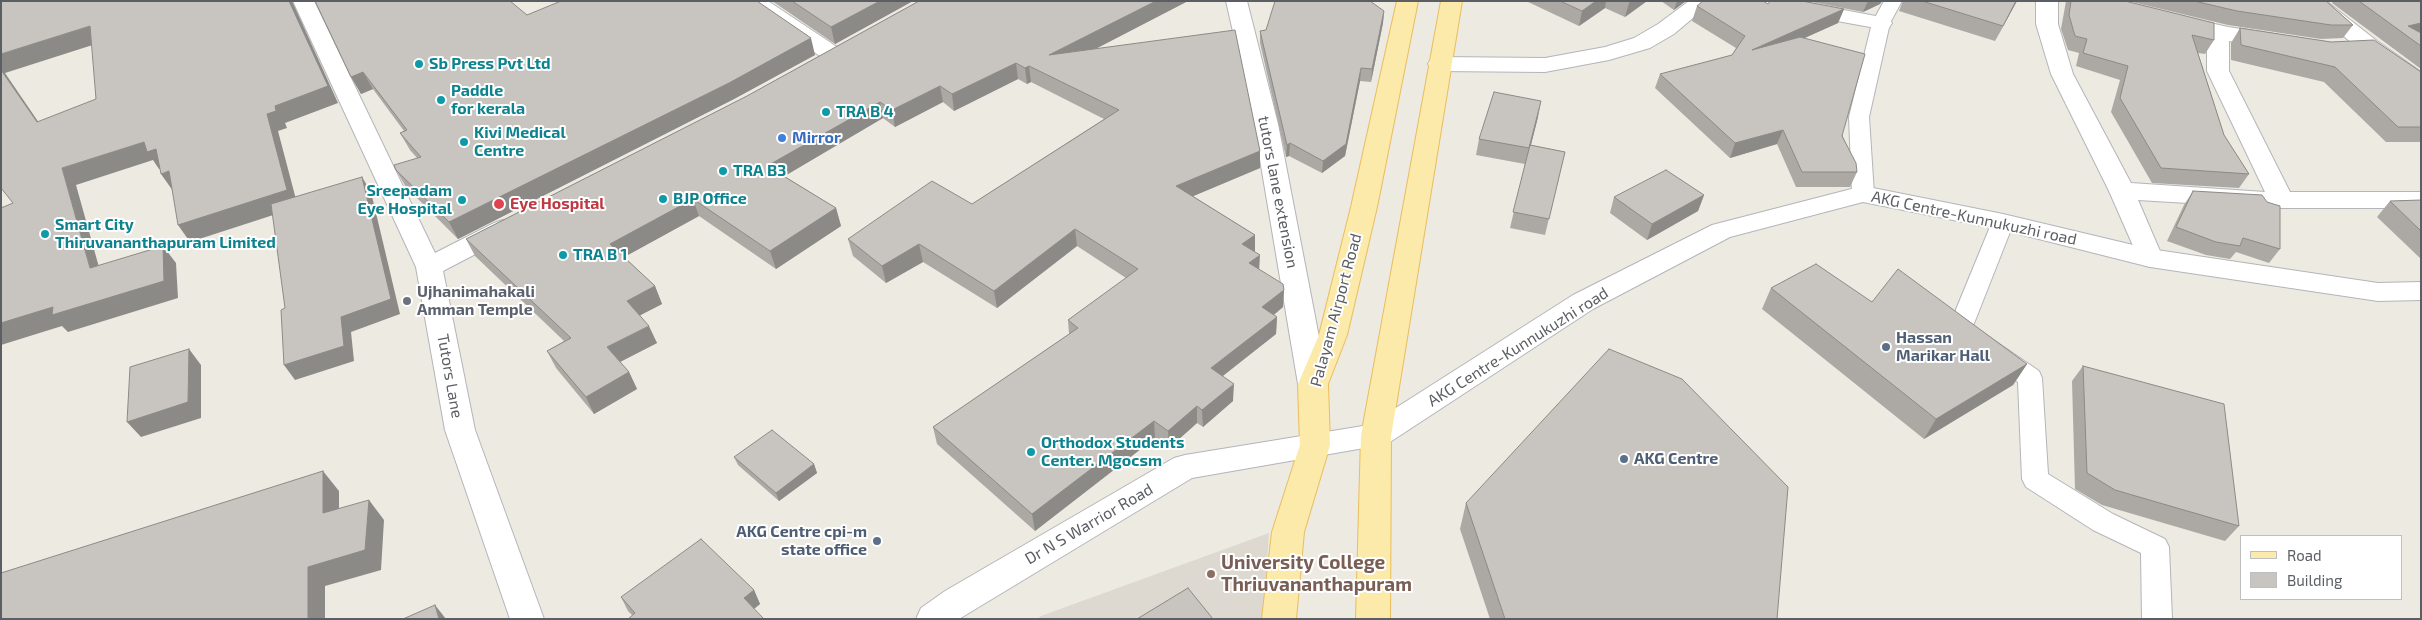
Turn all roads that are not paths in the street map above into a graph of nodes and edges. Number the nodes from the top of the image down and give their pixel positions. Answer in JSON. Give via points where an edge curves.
{"nodes":[{"id":1,"x":303,"y":1,"type":"edge"},
{"id":2,"x":754,"y":1,"type":"edge"},
{"id":3,"x":1236,"y":1,"type":"edge"},
{"id":4,"x":1408,"y":1,"type":"edge"},
{"id":5,"x":1452,"y":1,"type":"edge"},
{"id":6,"x":1703,"y":1,"type":"edge"},
{"id":7,"x":1760,"y":1,"type":"edge"},
{"id":8,"x":1893,"y":1,"type":"edge"},
{"id":9,"x":2047,"y":1,"type":"edge"},
{"id":10,"x":2313,"y":1,"type":"edge"},
{"id":11,"x":2160,"y":18,"type":"edge"},
{"id":12,"x":1881,"y":23,"type":"junction"},
{"id":13,"x":2218,"y":32,"type":"junction"},
{"id":14,"x":2293,"y":44,"type":"edge"},
{"id":15,"x":2369,"y":46,"type":"junction"},
{"id":16,"x":2340,"y":47,"type":"edge"},
{"id":17,"x":1439,"y":64,"type":"junction"},
{"id":18,"x":810,"y":70,"type":"edge"},
{"id":19,"x":2421,"y":83,"type":"edge"},
{"id":20,"x":2122,"y":191,"type":"junction"},
{"id":21,"x":1863,"y":194,"type":"junction"},
{"id":22,"x":2282,"y":200,"type":"junction"},
{"id":23,"x":2421,"y":200,"type":"edge"},
{"id":24,"x":525,"y":218,"type":"edge"},
{"id":25,"x":2003,"y":222,"type":"junction"},
{"id":26,"x":2150,"y":258,"type":"junction"},
{"id":27,"x":429,"y":267,"type":"junction"},
{"id":28,"x":2421,"y":291,"type":"edge"},
{"id":29,"x":1313,"y":384,"type":"junction"},
{"id":30,"x":1376,"y":436,"type":"junction"},
{"id":31,"x":1314,"y":445,"type":"junction"},
{"id":32,"x":527,"y":619,"type":"edge"},
{"id":33,"x":933,"y":619,"type":"edge"},
{"id":34,"x":1279,"y":619,"type":"edge"},
{"id":35,"x":1373,"y":619,"type":"edge"},
{"id":36,"x":2157,"y":619,"type":"edge"}],
"edges":[{"from":1,"to":27,"type":"street","name":"Tutors Lane"},
{"from":2,"to":18,"type":"street","via":[[843,51]]},
{"from":3,"to":29,"type":"street","name":"tutors lane extension","via":[[1266,124]]},
{"from":4,"to":29,"type":"main road","name":"Palayam Airport Road","via":[[1333,335]]},
{"from":5,"to":17,"type":"main road"},
{"from":6,"to":17,"type":"street","via":[[1642,43],[1609,53],[1545,65]]},
{"from":7,"to":12,"type":"street"},
{"from":8,"to":12,"type":"lane"},
{"from":9,"to":20,"type":"street","via":[[2047,24],[2062,74]]},
{"from":10,"to":15,"type":"street"},
{"from":11,"to":13,"type":"street"},
{"from":12,"to":21,"type":"lane","via":[[1859,117]]},
{"from":13,"to":14,"type":"street"},
{"from":13,"to":22,"type":"street","via":[[2218,71]]},
{"from":15,"to":16,"type":"street"},
{"from":15,"to":19,"type":"street"},
{"from":17,"to":30,"type":"main road"},
{"from":20,"to":22,"type":"street"},
{"from":20,"to":26,"type":"street"},
{"from":21,"to":25,"type":"street","name":"AKG Centre-Kunnukuzhi road"},
{"from":21,"to":30,"type":"street","name":"AKG Centre-Kunnukuzhi road","via":[[1721,231],[1583,302]]},
{"from":22,"to":23,"type":"street"},
{"from":24,"to":27,"type":"street"},
{"from":25,"to":26,"type":"street","name":"AKG Centre-Kunnukuzhi road"},
{"from":25,"to":36,"type":"lane","via":[[1960,329],[2030,378],[2035,479],[2104,522],[2155,548]]},
{"from":26,"to":28,"type":"street","name":"AKG Centre-Kunnukuzhi road","via":[[2378,292]]},
{"from":27,"to":32,"type":"street","name":"Tutors Lane","via":[[460,430]]},
{"from":29,"to":31,"type":"main road","name":"Palayam Airport Road"},
{"from":30,"to":31,"type":"street","name":"AKG Centre-Kunnukuzhi road"},
{"from":30,"to":35,"type":"main road"},
{"from":31,"to":33,"type":"street","name":"Dr N S Warrior Road","via":[[1185,467],[957,601]]},
{"from":31,"to":34,"type":"main road","name":"Palayam Airport Road","via":[[1288,532]]}]}
